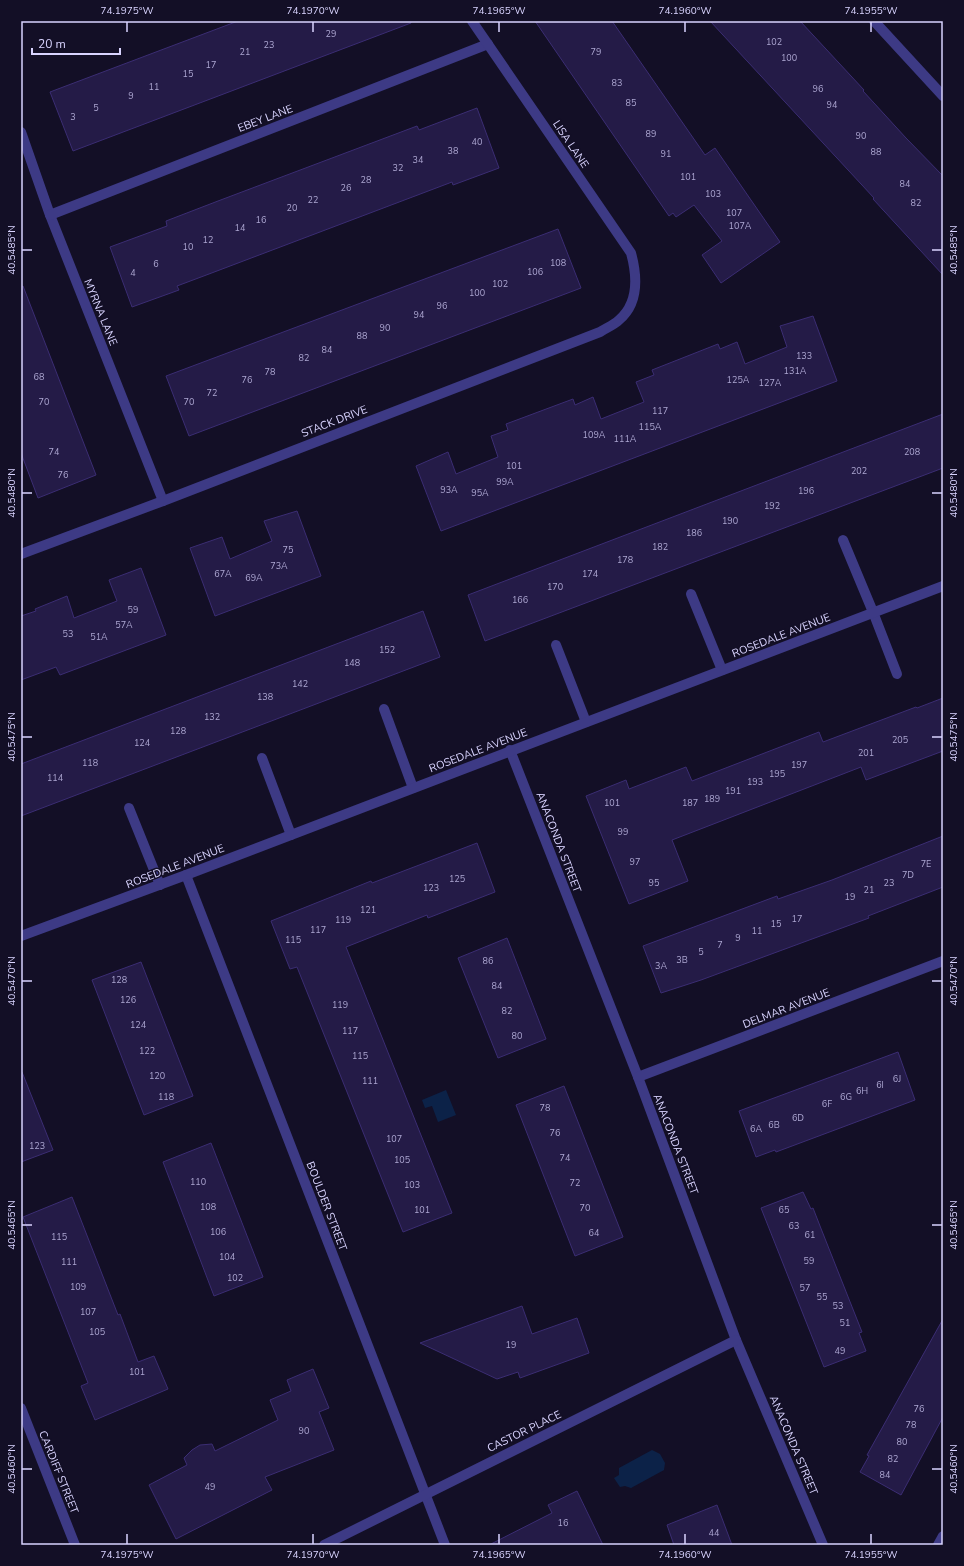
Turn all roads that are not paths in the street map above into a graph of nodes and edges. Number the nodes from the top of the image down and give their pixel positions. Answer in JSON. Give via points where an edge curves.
{"nodes":[{"id":1,"x":472,"y":21,"type":"edge"},
{"id":2,"x":874,"y":21,"type":"edge"},
{"id":3,"x":488,"y":44,"type":"junction"},
{"id":4,"x":943,"y":96,"type":"edge"},
{"id":5,"x":21,"y":132,"type":"edge"},
{"id":6,"x":50,"y":214,"type":"junction"},
{"id":7,"x":635,"y":287,"type":"joint"},
{"id":8,"x":163,"y":501,"type":"junction"},
{"id":9,"x":843,"y":540,"type":"dead end"},
{"id":10,"x":21,"y":554,"type":"edge"},
{"id":11,"x":943,"y":586,"type":"edge"},
{"id":12,"x":691,"y":594,"type":"dead end"},
{"id":13,"x":873,"y":612,"type":"junction"},
{"id":14,"x":556,"y":645,"type":"dead end"},
{"id":15,"x":722,"y":670,"type":"junction"},
{"id":16,"x":897,"y":674,"type":"dead end"},
{"id":17,"x":384,"y":708,"type":"dead end"},
{"id":18,"x":586,"y":722,"type":"junction"},
{"id":19,"x":510,"y":750,"type":"junction"},
{"id":20,"x":262,"y":758,"type":"dead end"},
{"id":21,"x":412,"y":788,"type":"junction"},
{"id":22,"x":129,"y":808,"type":"dead end"},
{"id":23,"x":291,"y":835,"type":"junction"},
{"id":24,"x":186,"y":875,"type":"junction"},
{"id":25,"x":160,"y":885,"type":"junction"},
{"id":26,"x":21,"y":936,"type":"edge"},
{"id":27,"x":943,"y":961,"type":"edge"},
{"id":28,"x":638,"y":1077,"type":"junction"},
{"id":29,"x":736,"y":1340,"type":"junction"},
{"id":30,"x":21,"y":1408,"type":"edge"},
{"id":31,"x":425,"y":1494,"type":"junction"},
{"id":32,"x":943,"y":1536,"type":"edge"},
{"id":33,"x":75,"y":1545,"type":"edge"},
{"id":34,"x":324,"y":1545,"type":"edge"},
{"id":35,"x":445,"y":1545,"type":"edge"},
{"id":36,"x":823,"y":1545,"type":"edge"},
{"id":37,"x":938,"y":1545,"type":"edge"}],
"edges":[{"from":1,"to":3,"type":"street","name":"LISA LANE"},
{"from":2,"to":4,"type":"street"},
{"from":3,"to":6,"type":"street","name":"EBEY LANE"},
{"from":3,"to":7,"type":"street","name":"LISA LANE","via":[[631,253]]},
{"from":5,"to":6,"type":"street","name":"MYRNA LANE"},
{"from":6,"to":8,"type":"street","name":"MYRNA LANE"},
{"from":7,"to":8,"type":"street","name":"STACK DRIVE","via":[[629,306],[620,320],[600,332]]},
{"from":8,"to":10,"type":"street","name":"STACK DRIVE"},
{"from":9,"to":13,"type":"street"},
{"from":11,"to":13,"type":"street","name":"ROSEDALE AVENUE"},
{"from":12,"to":15,"type":"street"},
{"from":13,"to":15,"type":"street","name":"ROSEDALE AVENUE"},
{"from":13,"to":16,"type":"street"},
{"from":14,"to":18,"type":"street"},
{"from":15,"to":18,"type":"street","name":"ROSEDALE AVENUE"},
{"from":17,"to":21,"type":"street"},
{"from":18,"to":19,"type":"street","name":"ROSEDALE AVENUE"},
{"from":19,"to":21,"type":"street","name":"ROSEDALE AVENUE"},
{"from":19,"to":28,"type":"street","name":"ANACONDA STREET"},
{"from":20,"to":23,"type":"street"},
{"from":21,"to":23,"type":"street","name":"ROSEDALE AVENUE"},
{"from":22,"to":25,"type":"street"},
{"from":23,"to":24,"type":"street","name":"ROSEDALE AVENUE"},
{"from":24,"to":25,"type":"street","name":"ROSEDALE AVENUE"},
{"from":24,"to":31,"type":"street","name":"BOULDER STREET"},
{"from":25,"to":26,"type":"street","name":"ROSEDALE AVENUE"},
{"from":27,"to":28,"type":"street","name":"DELMAR AVENUE"},
{"from":28,"to":29,"type":"street","name":"ANACONDA STREET"},
{"from":29,"to":31,"type":"street","name":"CASTOR PLACE"},
{"from":29,"to":36,"type":"street","name":"ANACONDA STREET"},
{"from":30,"to":33,"type":"street","name":"CARDIFF STREET"},
{"from":31,"to":34,"type":"street","name":"CASTOR PLACE"},
{"from":31,"to":35,"type":"street","name":"BOULDER STREET"},
{"from":32,"to":37,"type":"street"}]}
